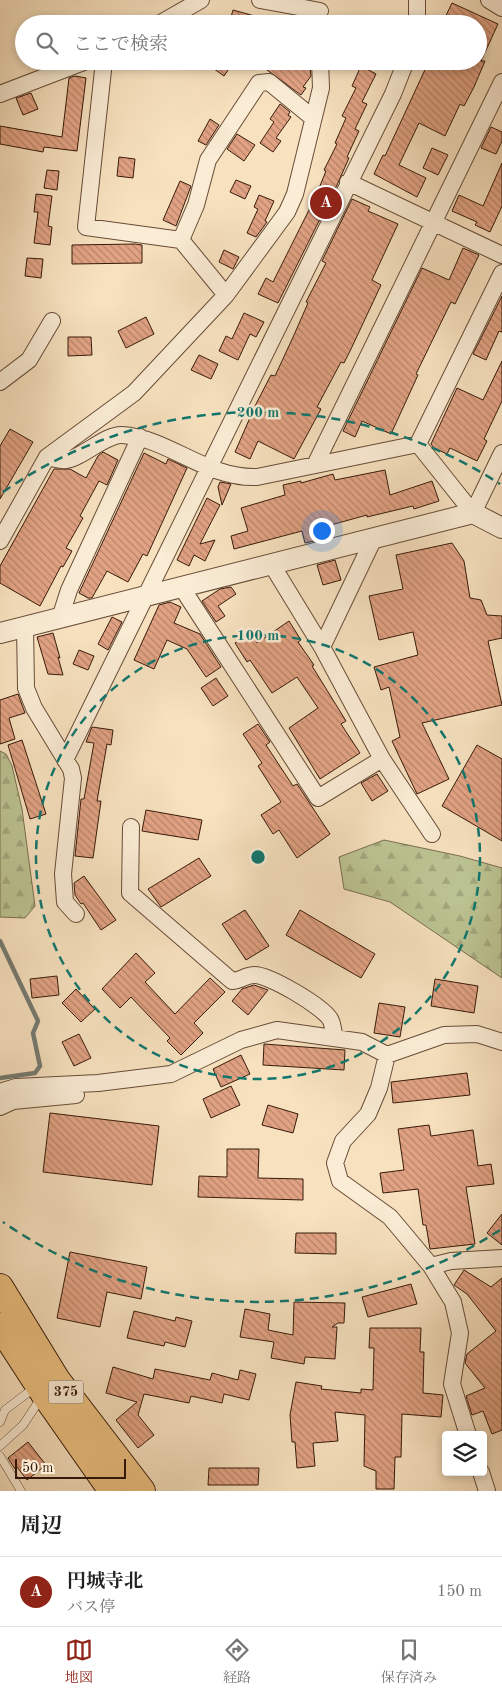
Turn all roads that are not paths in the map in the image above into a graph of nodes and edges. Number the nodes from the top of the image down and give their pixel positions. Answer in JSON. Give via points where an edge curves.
{"nodes":[{"id":1,"x":201,"y":0,"type":"edge"},
{"id":2,"x":260,"y":0,"type":"edge"},
{"id":3,"x":417,"y":0,"type":"edge"},
{"id":4,"x":489,"y":0,"type":"edge"},
{"id":5,"x":502,"y":8,"type":"edge"},
{"id":6,"x":320,"y":12,"type":"edge"},
{"id":7,"x":175,"y":15,"type":"edge"},
{"id":8,"x":417,"y":15,"type":"edge"},
{"id":9,"x":63,"y":70,"type":"edge"},
{"id":10,"x":103,"y":70,"type":"edge"},
{"id":11,"x":320,"y":70,"type":"edge"},
{"id":12,"x":402,"y":70,"type":"edge"},
{"id":13,"x":502,"y":82,"type":"edge"},
{"id":14,"x":0,"y":94,"type":"edge"},
{"id":15,"x":313,"y":118,"type":"junction"},
{"id":16,"x":348,"y":182,"type":"junction"},
{"id":17,"x":434,"y":222,"type":"junction"},
{"id":18,"x":181,"y":240,"type":"junction"},
{"id":19,"x":502,"y":255,"type":"edge"},
{"id":20,"x":502,"y":273,"type":"edge"},
{"id":21,"x":226,"y":295,"type":"junction"},
{"id":22,"x":52,"y":321,"type":"dead end"},
{"id":23,"x":0,"y":382,"type":"edge"},
{"id":24,"x":140,"y":437,"type":"junction"},
{"id":25,"x":418,"y":444,"type":"junction"},
{"id":26,"x":502,"y":453,"type":"edge"},
{"id":27,"x":47,"y":457,"type":"junction"},
{"id":28,"x":315,"y":465,"type":"junction"},
{"id":29,"x":208,"y":468,"type":"junction"},
{"id":30,"x":472,"y":513,"type":"junction"},
{"id":31,"x":502,"y":528,"type":"edge"},
{"id":32,"x":374,"y":538,"type":"junction"},
{"id":33,"x":0,"y":541,"type":"edge"},
{"id":34,"x":272,"y":565,"type":"junction"},
{"id":35,"x":182,"y":588,"type":"junction"},
{"id":36,"x":147,"y":595,"type":"junction"},
{"id":37,"x":60,"y":618,"type":"junction"},
{"id":38,"x":25,"y":626,"type":"junction"},
{"id":39,"x":0,"y":633,"type":"edge"},
{"id":40,"x":322,"y":647,"type":"junction"},
{"id":41,"x":382,"y":759,"type":"junction"},
{"id":42,"x":65,"y":760,"type":"junction"},
{"id":43,"x":131,"y":827,"type":"dead end"},
{"id":44,"x":432,"y":834,"type":"dead end"},
{"id":45,"x":76,"y":914,"type":"dead end"},
{"id":46,"x":334,"y":1038,"type":"junction"},
{"id":47,"x":502,"y":1042,"type":"edge"},
{"id":48,"x":387,"y":1055,"type":"junction"},
{"id":49,"x":113,"y":1081,"type":"junction"},
{"id":50,"x":0,"y":1092,"type":"edge"},
{"id":51,"x":0,"y":1107,"type":"edge"},
{"id":52,"x":502,"y":1258,"type":"edge"},
{"id":53,"x":431,"y":1266,"type":"junction"},
{"id":54,"x":0,"y":1287,"type":"edge"},
{"id":55,"x":0,"y":1326,"type":"edge"},
{"id":56,"x":41,"y":1390,"type":"junction"},
{"id":57,"x":0,"y":1422,"type":"edge"},
{"id":58,"x":467,"y":1431,"type":"edge"},
{"id":59,"x":0,"y":1446,"type":"edge"},
{"id":60,"x":0,"y":1456,"type":"edge"},
{"id":61,"x":482,"y":1476,"type":"edge"},
{"id":62,"x":21,"y":1491,"type":"edge"},
{"id":63,"x":112,"y":1491,"type":"edge"},
{"id":64,"x":142,"y":1491,"type":"edge"},
{"id":65,"x":487,"y":1491,"type":"edge"}],
"edges":[{"from":1,"to":7,"type":"street"},
{"from":2,"to":6,"type":"street"},
{"from":3,"to":8,"type":"street"},
{"from":4,"to":5,"type":"street"},
{"from":9,"to":14,"type":"street"},
{"from":10,"to":18,"type":"street","via":[[86,227]]},
{"from":11,"to":15,"type":"street","via":[[320,88]]},
{"from":12,"to":16,"type":"street"},
{"from":13,"to":17,"type":"street"},
{"from":15,"to":18,"type":"street","via":[[269,82],[259,83],[208,160],[196,205]]},
{"from":15,"to":21,"type":"street","via":[[288,212]]},
{"from":16,"to":17,"type":"street"},
{"from":16,"to":29,"type":"street"},
{"from":17,"to":19,"type":"street"},
{"from":17,"to":28,"type":"street"},
{"from":18,"to":21,"type":"street"},
{"from":20,"to":25,"type":"street"},
{"from":21,"to":27,"type":"street","via":[[134,393]]},
{"from":22,"to":23,"type":"street","via":[[28,360]]},
{"from":24,"to":27,"type":"street","via":[[119,434],[66,460]]},
{"from":24,"to":29,"type":"street"},
{"from":24,"to":37,"type":"street","via":[[69,590]]},
{"from":25,"to":28,"type":"street"},
{"from":25,"to":30,"type":"street"},
{"from":26,"to":30,"type":"street"},
{"from":27,"to":33,"type":"street"},
{"from":28,"to":29,"type":"street","via":[[238,478]]},
{"from":29,"to":36,"type":"street"},
{"from":30,"to":31,"type":"street"},
{"from":30,"to":32,"type":"street"},
{"from":32,"to":34,"type":"street"},
{"from":32,"to":40,"type":"street"},
{"from":34,"to":35,"type":"street"},
{"from":34,"to":40,"type":"street"},
{"from":35,"to":36,"type":"street"},
{"from":35,"to":41,"type":"street","via":[[318,798]]},
{"from":36,"to":37,"type":"street"},
{"from":36,"to":42,"type":"street"},
{"from":37,"to":38,"type":"street"},
{"from":38,"to":39,"type":"street"},
{"from":38,"to":42,"type":"street","via":[[26,688]]},
{"from":40,"to":41,"type":"street"},
{"from":41,"to":44,"type":"street"},
{"from":42,"to":45,"type":"street","via":[[73,778],[63,874],[65,902]]},
{"from":43,"to":46,"type":"street","via":[[130,893],[232,981],[252,974],[266,976],[315,1006],[330,1019]]},
{"from":46,"to":48,"type":"street","via":[[362,1042]]},
{"from":46,"to":49,"type":"street","via":[[277,1030],[241,1040],[171,1074]]},
{"from":47,"to":48,"type":"street","via":[[477,1034],[444,1035]]},
{"from":48,"to":53,"type":"street","via":[[379,1088],[368,1114],[343,1141],[335,1163],[340,1181],[390,1217]]},
{"from":49,"to":50,"type":"street","via":[[16,1087]]},
{"from":49,"to":51,"type":"street","via":[[101,1094],[13,1101]]},
{"from":52,"to":53,"type":"street","via":[[451,1261]]},
{"from":53,"to":58,"type":"street","via":[[454,1302],[460,1333],[452,1384]]},
{"from":54,"to":64,"type":"highway","number":"375","via":[[57,1380]]},
{"from":55,"to":56,"type":"highway","number":"375"},
{"from":56,"to":57,"type":"lane","via":[[5,1410]]},
{"from":56,"to":59,"type":"lane","via":[[22,1425]]},
{"from":56,"to":63,"type":"highway","number":"375"},
{"from":60,"to":62,"type":"lane"},
{"from":61,"to":65,"type":"street"}]}
